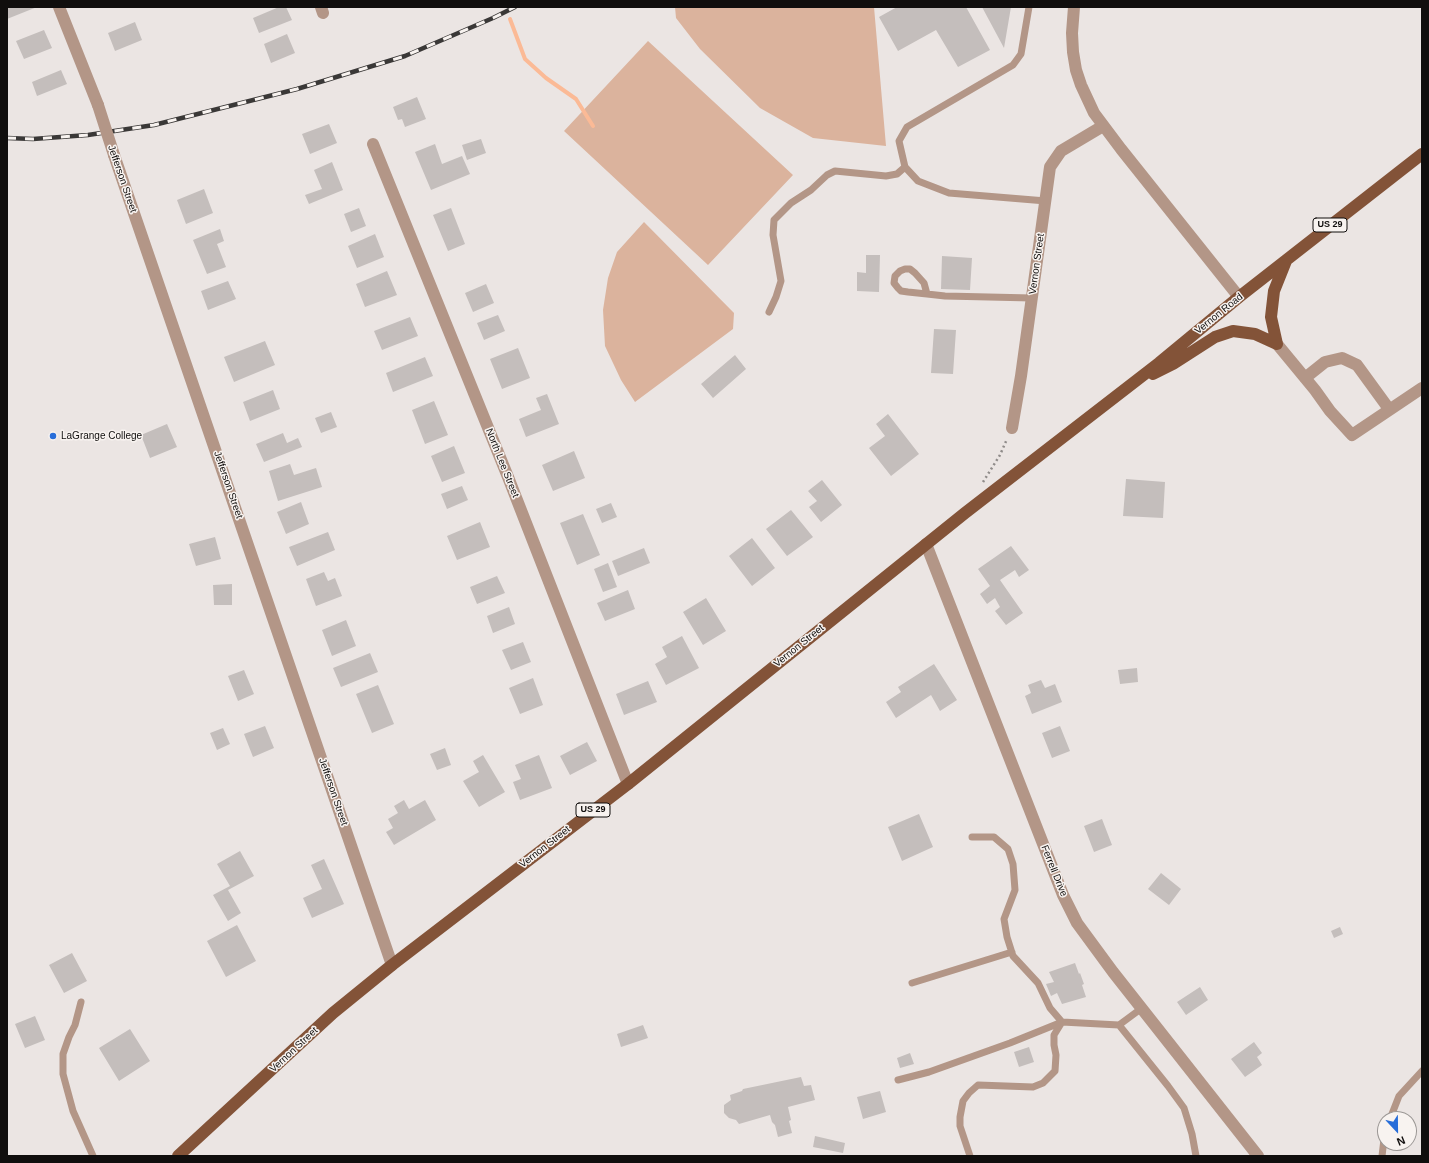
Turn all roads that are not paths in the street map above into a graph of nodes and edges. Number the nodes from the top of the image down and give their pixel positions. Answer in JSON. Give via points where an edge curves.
{"nodes":[{"id":1,"x":59,"y":7,"type":"edge"},
{"id":2,"x":1029,"y":7,"type":"edge"},
{"id":3,"x":1074,"y":7,"type":"edge"},
{"id":4,"x":1103,"y":126,"type":"junction"},
{"id":5,"x":373,"y":144,"type":"dead end"},
{"id":6,"x":1422,"y":154,"type":"edge"},
{"id":7,"x":905,"y":167,"type":"junction"},
{"id":8,"x":1046,"y":201,"type":"junction"},
{"id":9,"x":1287,"y":260,"type":"junction"},
{"id":10,"x":927,"y":294,"type":"junction"},
{"id":11,"x":1239,"y":297,"type":"junction"},
{"id":12,"x":1032,"y":298,"type":"junction"},
{"id":13,"x":769,"y":312,"type":"dead end"},
{"id":14,"x":1277,"y":344,"type":"junction"},
{"id":15,"x":1305,"y":378,"type":"junction"},
{"id":16,"x":1130,"y":385,"type":"junction"},
{"id":17,"x":1422,"y":388,"type":"edge"},
{"id":18,"x":1389,"y":409,"type":"junction"},
{"id":19,"x":1012,"y":428,"type":"road end"},
{"id":20,"x":1016,"y":473,"type":"joint"},
{"id":21,"x":926,"y":544,"type":"junction"},
{"id":22,"x":628,"y":784,"type":"junction"},
{"id":23,"x":972,"y":838,"type":"dead end"},
{"id":24,"x":1012,"y":952,"type":"junction"},
{"id":25,"x":392,"y":965,"type":"junction"},
{"id":26,"x":912,"y":983,"type":"dead end"},
{"id":27,"x":80,"y":1002,"type":"dead end"},
{"id":28,"x":1142,"y":1008,"type":"junction"},
{"id":29,"x":1062,"y":1022,"type":"junction"},
{"id":30,"x":1119,"y":1025,"type":"junction"},
{"id":31,"x":1422,"y":1071,"type":"edge"},
{"id":32,"x":898,"y":1080,"type":"dead end"},
{"id":33,"x":1393,"y":1111,"type":"edge"},
{"id":34,"x":93,"y":1156,"type":"edge"},
{"id":35,"x":178,"y":1156,"type":"edge"},
{"id":36,"x":970,"y":1156,"type":"edge"},
{"id":37,"x":1196,"y":1156,"type":"edge"},
{"id":38,"x":1258,"y":1156,"type":"edge"}],
"edges":[{"from":1,"to":25,"type":"street","name":"Jefferson Street","bridge":true,"via":[[98,105]]},
{"from":2,"to":7,"type":"lane","via":[[1021,54],[1013,65],[906,127],[899,141]]},
{"from":3,"to":4,"type":"street","via":[[1072,33],[1076,70],[1087,99]]},
{"from":4,"to":8,"type":"street","name":"Vernon Street","via":[[1061,152],[1050,167]]},
{"from":4,"to":11,"type":"street"},
{"from":5,"to":22,"type":"street","name":"North Lee Street"},
{"from":6,"to":9,"type":"main road","name":"Vernon Road","number":"US 29"},
{"from":7,"to":8,"type":"lane","via":[[918,181],[949,193]]},
{"from":7,"to":13,"type":"lane","via":[[898,174],[886,176],[835,171],[827,174],[774,220],[773,234],[781,281]]},
{"from":8,"to":12,"type":"street","name":"Vernon Street"},
{"from":9,"to":11,"type":"main road","name":"Vernon Road","number":"US 29"},
{"from":9,"to":14,"type":"main road","via":[[1274,291],[1271,317]]},
{"from":10,"to":10,"type":"lane","via":[[901,291],[894,283],[895,276],[900,271],[910,269],[924,282]]},
{"from":10,"to":12,"type":"lane"},
{"from":11,"to":16,"type":"main road","name":"Vernon Road","number":"US 29"},
{"from":12,"to":19,"type":"street","name":"Vernon Street"},
{"from":14,"to":15,"type":"street"},
{"from":14,"to":16,"type":"main road","via":[[1255,334],[1233,331],[1215,337],[1173,364]]},
{"from":15,"to":18,"type":"street","via":[[1325,362],[1342,358],[1357,365]]},
{"from":15,"to":18,"type":"street","via":[[1352,435]]},
{"from":16,"to":20,"type":"main road","name":"Vernon Road","number":"US 29"},
{"from":17,"to":18,"type":"street"},
{"from":20,"to":21,"type":"main road","name":"Vernon Street","number":"US 29"},
{"from":21,"to":22,"type":"main road","name":"Vernon Street","number":"US 29"},
{"from":21,"to":28,"type":"street","name":"Ferrell Drive","via":[[1063,896],[1077,923]]},
{"from":22,"to":25,"type":"main road","name":"Vernon Street","number":"US 29"},
{"from":23,"to":24,"type":"lane","via":[[994,837],[1008,848],[1013,864],[1015,890],[1004,919]]},
{"from":24,"to":26,"type":"lane"},
{"from":24,"to":29,"type":"lane","via":[[1038,983],[1050,1008]]},
{"from":25,"to":35,"type":"main road","name":"Vernon Street","number":"US 29","via":[[333,1014]]},
{"from":27,"to":34,"type":"lane","via":[[75,1025],[63,1054],[63,1074],[73,1111]]},
{"from":28,"to":30,"type":"lane"},
{"from":28,"to":38,"type":"street","name":"Ferrell Drive"},
{"from":29,"to":30,"type":"lane"},
{"from":29,"to":32,"type":"lane","via":[[1010,1044],[936,1070]]},
{"from":29,"to":36,"type":"lane","via":[[1054,1035],[1055,1071],[1043,1083],[1034,1087],[978,1085],[963,1101],[960,1126]]},
{"from":30,"to":37,"type":"lane","via":[[1184,1108]]},
{"from":31,"to":33,"type":"lane","via":[[1400,1096]]}]}
